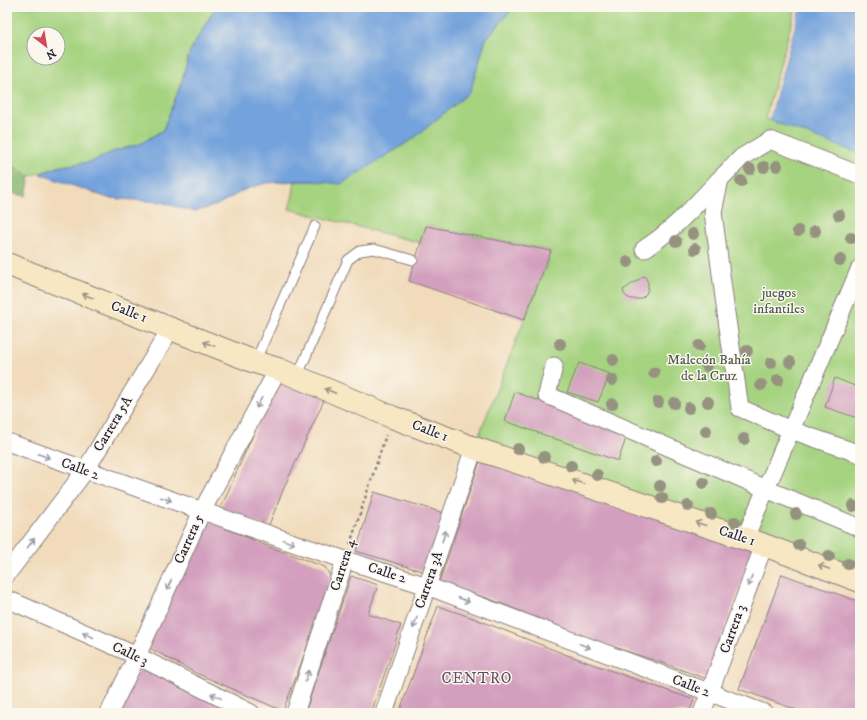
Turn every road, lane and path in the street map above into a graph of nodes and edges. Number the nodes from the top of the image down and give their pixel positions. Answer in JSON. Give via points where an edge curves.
{"nodes":[{"id":1,"x":860,"y":175,"type":"edge"},
{"id":2,"x":720,"y":180,"type":"junction"},
{"id":3,"x":316,"y":226,"type":"dead end"},
{"id":4,"x":644,"y":249,"type":"dead end"},
{"id":5,"x":413,"y":260,"type":"dead end"},
{"id":6,"x":7,"y":264,"type":"edge"},
{"id":7,"x":860,"y":268,"type":"edge"},
{"id":8,"x":171,"y":328,"type":"junction"},
{"id":9,"x":255,"y":362,"type":"junction"},
{"id":10,"x":554,"y":366,"type":"dead end"},
{"id":11,"x":287,"y":373,"type":"junction"},
{"id":12,"x":392,"y":417,"type":"junction"},
{"id":13,"x":791,"y":430,"type":"junction"},
{"id":14,"x":7,"y":442,"type":"edge"},
{"id":15,"x":474,"y":448,"type":"junction"},
{"id":16,"x":860,"y":454,"type":"edge"},
{"id":17,"x":85,"y":471,"type":"junction"},
{"id":18,"x":766,"y":489,"type":"junction"},
{"id":19,"x":202,"y":511,"type":"junction"},
{"id":20,"x":860,"y":528,"type":"edge"},
{"id":21,"x":754,"y":542,"type":"junction"},
{"id":22,"x":345,"y":560,"type":"junction"},
{"id":23,"x":7,"y":574,"type":"edge"},
{"id":24,"x":860,"y":581,"type":"edge"},
{"id":25,"x":427,"y":586,"type":"junction"},
{"id":26,"x":7,"y":599,"type":"edge"},
{"id":27,"x":137,"y":656,"type":"junction"},
{"id":28,"x":710,"y":693,"type":"junction"},
{"id":29,"x":110,"y":713,"type":"edge"},
{"id":30,"x":251,"y":713,"type":"edge"},
{"id":31,"x":295,"y":713,"type":"edge"},
{"id":32,"x":384,"y":713,"type":"edge"},
{"id":33,"x":702,"y":713,"type":"edge"},
{"id":34,"x":764,"y":713,"type":"edge"}],
"edges":[{"from":1,"to":2,"type":"street","via":[[770,140],[742,157]]},
{"from":2,"to":4,"type":"street","via":[[658,240]]},
{"from":2,"to":13,"type":"street","via":[[713,212],[740,408]]},
{"from":3,"to":9,"type":"lane"},
{"from":5,"to":11,"type":"lane","via":[[374,249],[360,251],[348,260]]},
{"from":8,"to":6,"type":"main road","name":"Calle 1","one_way":true},
{"from":7,"to":13,"type":"street","name":"Carrera 3"},
{"from":9,"to":8,"type":"main road","name":"Calle 1","one_way":true},
{"from":8,"to":17,"type":"street","name":"Carrera 5A"},
{"from":9,"to":11,"type":"main road","name":"Calle 1"},
{"from":10,"to":18,"type":"street","via":[[547,395]]},
{"from":12,"to":11,"type":"main road","name":"Calle 1","one_way":true,"via":[[353,406]]},
{"from":11,"to":19,"type":"street","name":"Carrera 5","one_way":true},
{"from":12,"to":15,"type":"main road","name":"Calle 1"},
{"from":12,"to":22,"type":"path","name":"Carrera 4"},
{"from":13,"to":16,"type":"street"},
{"from":13,"to":18,"type":"street","name":"Carrera 3"},
{"from":14,"to":17,"type":"street","name":"Calle 2","one_way":true},
{"from":21,"to":15,"type":"main road","name":"Calle 1","one_way":true},
{"from":25,"to":15,"type":"street","name":"Carrera 3A","one_way":true},
{"from":17,"to":19,"type":"street","name":"Calle 2","one_way":true},
{"from":23,"to":17,"type":"street","name":"Carrera 5A","one_way":true},
{"from":18,"to":20,"type":"street"},
{"from":18,"to":21,"type":"street","name":"Carrera 3"},
{"from":19,"to":22,"type":"street","name":"Calle 2","one_way":true},
{"from":19,"to":27,"type":"street","name":"Carrera 5","one_way":true},
{"from":24,"to":21,"type":"main road","name":"Calle 1","one_way":true},
{"from":21,"to":28,"type":"street","name":"Carrera 3","one_way":true},
{"from":22,"to":25,"type":"street","name":"Calle 2"},
{"from":31,"to":22,"type":"street","name":"Carrera 4","one_way":true},
{"from":25,"to":28,"type":"street","name":"Calle 2","one_way":true},
{"from":25,"to":32,"type":"street","name":"Carrera 3A","one_way":true},
{"from":27,"to":26,"type":"street","name":"Calle 3","one_way":true},
{"from":27,"to":29,"type":"street","name":"Carrera 5"},
{"from":30,"to":27,"type":"street","name":"Calle 3","one_way":true},
{"from":28,"to":33,"type":"street","name":"Carrera 3"},
{"from":28,"to":34,"type":"street","name":"Calle 2"}]}
